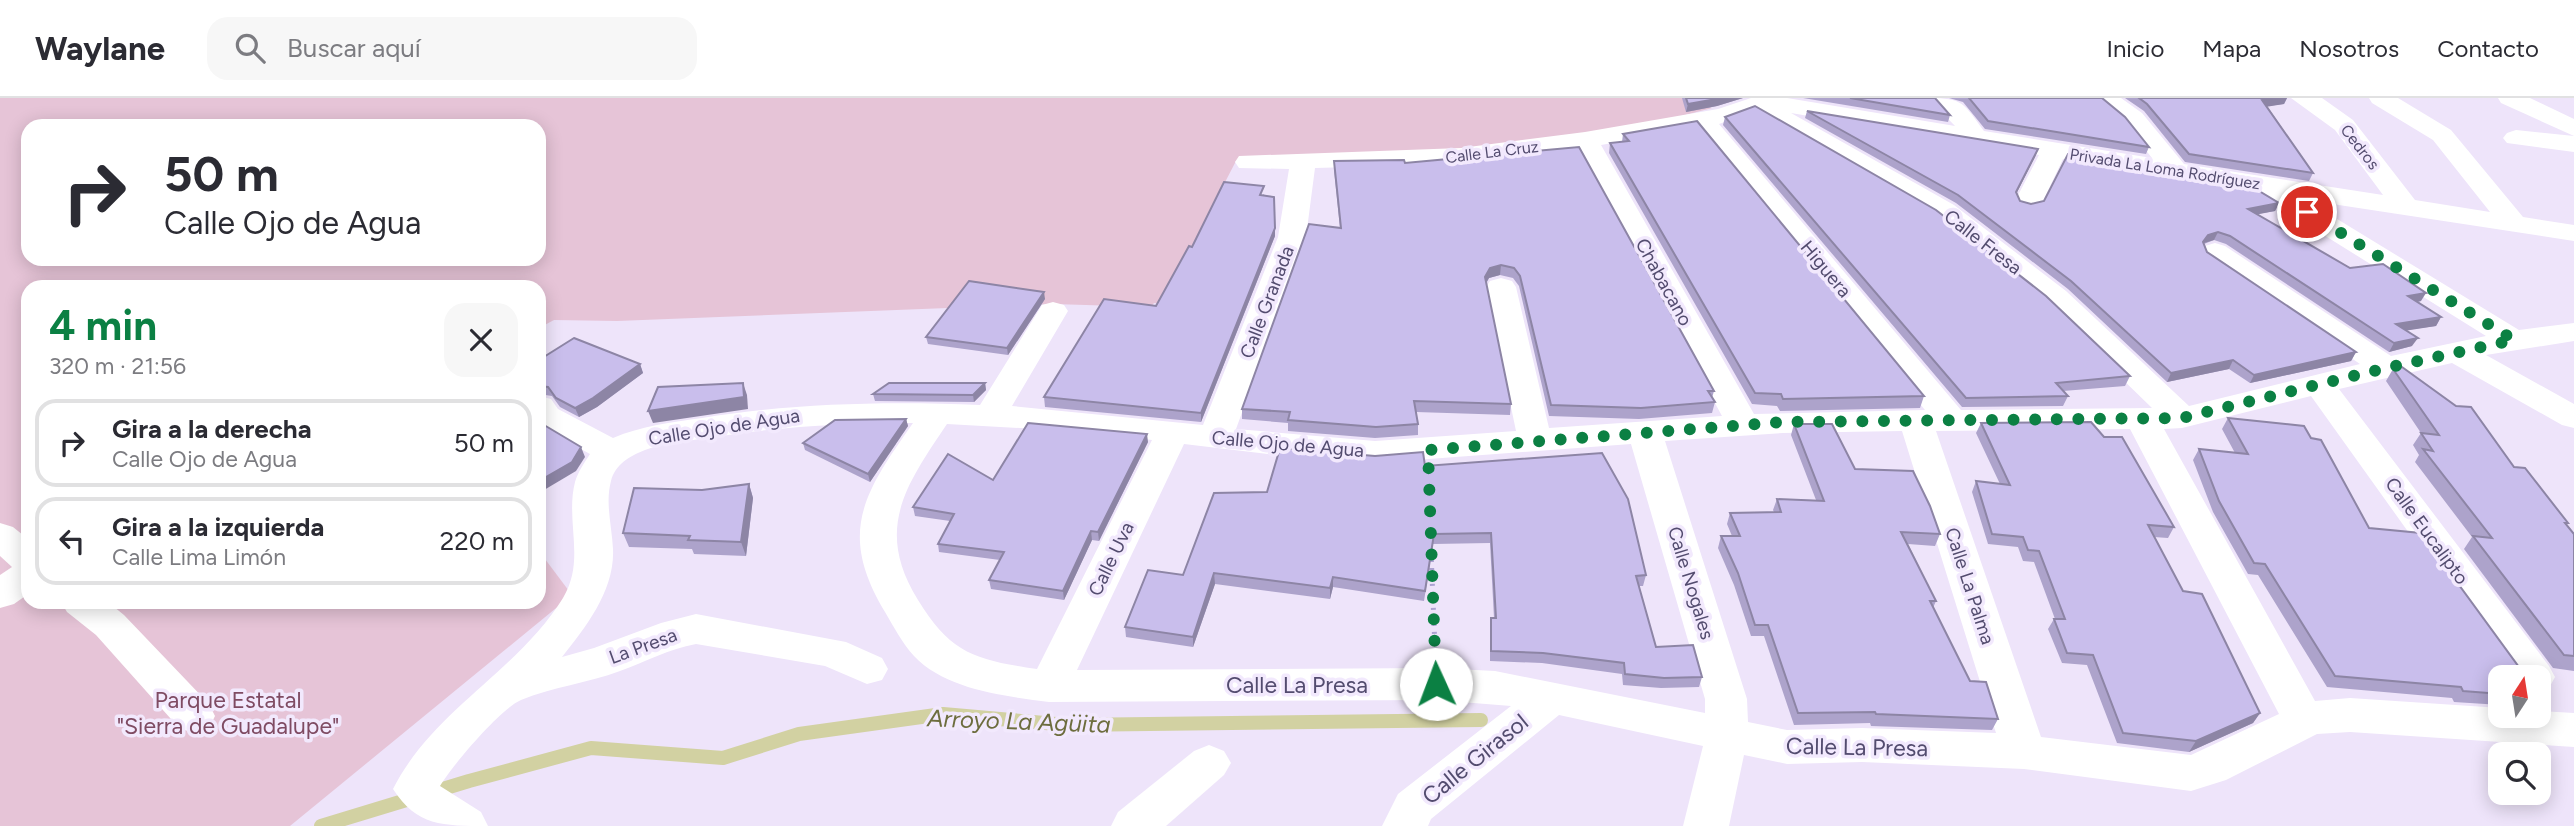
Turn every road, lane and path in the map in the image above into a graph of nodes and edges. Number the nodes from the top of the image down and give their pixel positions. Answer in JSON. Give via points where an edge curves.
{"nodes":[{"id":1,"x":1940,"y":98,"type":"edge"},
{"id":2,"x":2105,"y":98,"type":"edge"},
{"id":3,"x":2303,"y":98,"type":"edge"},
{"id":4,"x":2381,"y":98,"type":"edge"},
{"id":5,"x":2512,"y":98,"type":"edge"},
{"id":6,"x":1747,"y":104,"type":"edge"},
{"id":7,"x":1697,"y":108,"type":"edge"},
{"id":8,"x":2574,"y":111,"type":"edge"},
{"id":9,"x":2574,"y":128,"type":"edge"},
{"id":10,"x":1976,"y":137,"type":"junction"},
{"id":11,"x":2516,"y":138,"type":"dead end"},
{"id":12,"x":1585,"y":140,"type":"junction"},
{"id":13,"x":2574,"y":144,"type":"edge"},
{"id":14,"x":2054,"y":151,"type":"junction"},
{"id":15,"x":1248,"y":162,"type":"dead end"},
{"id":16,"x":1303,"y":162,"type":"junction"},
{"id":17,"x":2176,"y":171,"type":"junction"},
{"id":18,"x":2264,"y":185,"type":"junction"},
{"id":19,"x":2029,"y":201,"type":"edge"},
{"id":20,"x":2406,"y":207,"type":"junction"},
{"id":21,"x":2515,"y":225,"type":"junction"},
{"id":22,"x":2574,"y":233,"type":"edge"},
{"id":23,"x":2215,"y":252,"type":"dead end"},
{"id":24,"x":1501,"y":287,"type":"dead end"},
{"id":25,"x":1053,"y":310,"type":"dead end"},
{"id":26,"x":2574,"y":332,"type":"edge"},
{"id":27,"x":2514,"y":340,"type":"junction"},
{"id":28,"x":2457,"y":352,"type":"junction"},
{"id":29,"x":2386,"y":368,"type":"junction"},
{"id":30,"x":2320,"y":385,"type":"junction"},
{"id":31,"x":937,"y":414,"type":"junction"},
{"id":32,"x":546,"y":416,"type":"edge"},
{"id":33,"x":990,"y":416,"type":"junction"},
{"id":34,"x":2182,"y":418,"type":"junction"},
{"id":35,"x":2574,"y":418,"type":"edge"},
{"id":36,"x":2142,"y":419,"type":"junction"},
{"id":37,"x":1934,"y":421,"type":"junction"},
{"id":38,"x":1743,"y":424,"type":"junction"},
{"id":39,"x":1173,"y":432,"type":"junction"},
{"id":40,"x":1645,"y":433,"type":"junction"},
{"id":41,"x":1216,"y":438,"type":"junction"},
{"id":42,"x":1535,"y":441,"type":"junction"},
{"id":43,"x":612,"y":452,"type":"junction"},
{"id":44,"x":0,"y":536,"type":"edge"},
{"id":45,"x":1431,"y":546,"type":"edge"},
{"id":46,"x":21,"y":554,"type":"edge"},
{"id":47,"x":21,"y":580,"type":"edge"},
{"id":48,"x":0,"y":594,"type":"edge"},
{"id":49,"x":90,"y":609,"type":"edge"},
{"id":50,"x":2525,"y":665,"type":"edge"},
{"id":51,"x":867,"y":669,"type":"dead end"},
{"id":52,"x":1436,"y":684,"type":"junction"},
{"id":53,"x":1049,"y":687,"type":"junction"},
{"id":54,"x":500,"y":690,"type":"junction"},
{"id":55,"x":1552,"y":697,"type":"junction"},
{"id":56,"x":2552,"y":701,"type":"edge"},
{"id":57,"x":194,"y":716,"type":"dead end"},
{"id":58,"x":2304,"y":721,"type":"junction"},
{"id":59,"x":2573,"y":729,"type":"edge"},
{"id":60,"x":1727,"y":735,"type":"junction"},
{"id":61,"x":2024,"y":752,"type":"junction"},
{"id":62,"x":1209,"y":763,"type":"dead end"},
{"id":63,"x":464,"y":826,"type":"edge"},
{"id":64,"x":1134,"y":826,"type":"edge"},
{"id":65,"x":1405,"y":826,"type":"edge"},
{"id":66,"x":1706,"y":826,"type":"edge"}],
"edges":[{"from":1,"to":10,"type":"street"},
{"from":2,"to":17,"type":"street","via":[[2133,118]]},
{"from":3,"to":20,"type":"street","name":"Cedros","via":[[2344,125]]},
{"from":4,"to":21,"type":"street","via":[[2442,135]]},
{"from":5,"to":8,"type":"street"},
{"from":5,"to":9,"type":"street"},
{"from":6,"to":7,"type":"street","name":"Calle La Cruz","via":[[1725,115]]},
{"from":6,"to":10,"type":"street","name":"Privada La Loma Rodríguez","via":[[1795,106]]},
{"from":6,"to":34,"type":"street","name":"Calle Fresa","via":[[1944,211],[2055,297]]},
{"from":7,"to":12,"type":"street","name":"Calle La Cruz"},
{"from":7,"to":37,"type":"street","name":"Higuera"},
{"from":10,"to":14,"type":"street","name":"Privada La Loma Rodríguez"},
{"from":11,"to":13,"type":"street"},
{"from":12,"to":16,"type":"street","name":"Calle La Cruz","via":[[1437,159]]},
{"from":12,"to":38,"type":"street","name":"Chabacano"},
{"from":14,"to":17,"type":"street","name":"Privada La Loma Rodríguez"},
{"from":14,"to":19,"type":"street"},
{"from":15,"to":16,"type":"street","name":"Calle La Cruz"},
{"from":16,"to":41,"type":"street","name":"Calle Granada","via":[[1292,237]]},
{"from":17,"to":18,"type":"street","name":"Privada La Loma Rodríguez"},
{"from":18,"to":20,"type":"street","name":"Privada La Loma Rodríguez"},
{"from":18,"to":27,"type":"street"},
{"from":20,"to":21,"type":"street","name":"Privada La Loma Rodríguez"},
{"from":21,"to":22,"type":"street","name":"Privada La Loma Rodríguez"},
{"from":23,"to":29,"type":"street"},
{"from":24,"to":42,"type":"street"},
{"from":25,"to":33,"type":"street"},
{"from":26,"to":27,"type":"street","name":"Calle Ojo de Agua"},
{"from":27,"to":28,"type":"street","name":"Calle Ojo de Agua"},
{"from":28,"to":29,"type":"street","name":"Calle Ojo de Agua"},
{"from":28,"to":35,"type":"street"},
{"from":29,"to":30,"type":"street","name":"Calle Ojo de Agua"},
{"from":30,"to":34,"type":"street","name":"Calle Ojo de Agua"},
{"from":30,"to":50,"type":"street","name":"Calle Eucalipto"},
{"from":31,"to":33,"type":"street","name":"Calle Ojo de Agua"},
{"from":31,"to":43,"type":"street","name":"Calle Ojo de Agua","via":[[806,414],[654,437]]},
{"from":31,"to":53,"type":"street","name":"Calle La Presa","via":[[895,477],[879,522],[877,561],[933,651],[993,677]]},
{"from":32,"to":43,"type":"street"},
{"from":33,"to":39,"type":"street","name":"Calle Ojo de Agua"},
{"from":34,"to":36,"type":"street","name":"Calle Ojo de Agua"},
{"from":36,"to":37,"type":"street","name":"Calle Ojo de Agua"},
{"from":36,"to":58,"type":"street"},
{"from":37,"to":38,"type":"street","name":"Calle Ojo de Agua"},
{"from":37,"to":61,"type":"street","name":"Calle La Palma"},
{"from":38,"to":40,"type":"street","name":"Calle Ojo de Agua"},
{"from":39,"to":41,"type":"street","name":"Calle Ojo de Agua"},
{"from":39,"to":53,"type":"street","name":"Calle Uva"},
{"from":40,"to":42,"type":"street","name":"Calle Ojo de Agua"},
{"from":40,"to":60,"type":"street","name":"Calle Nogales","via":[[1726,699]]},
{"from":41,"to":42,"type":"street","name":"Calle Ojo de Agua","via":[[1375,452]]},
{"from":43,"to":54,"type":"street","via":[[601,463],[591,492],[594,564],[582,601],[539,656]]},
{"from":44,"to":46,"type":"street"},
{"from":45,"to":52,"type":"path"},
{"from":47,"to":48,"type":"street"},
{"from":49,"to":57,"type":"street"},
{"from":51,"to":54,"type":"street","name":"La Presa","via":[[825,651],[696,629]]},
{"from":52,"to":53,"type":"street","name":"Calle La Presa"},
{"from":52,"to":55,"type":"street","name":"Calle La Presa","via":[[1495,687]]},
{"from":54,"to":63,"type":"street","via":[[434,761],[415,789],[429,805]]},
{"from":55,"to":60,"type":"street","name":"Calle La Presa"},
{"from":55,"to":65,"type":"street","name":"Calle Girasol","via":[[1414,807]]},
{"from":56,"to":59,"type":"street"},
{"from":58,"to":59,"type":"street","name":"Calle La Presa","via":[[2350,715]]},
{"from":58,"to":61,"type":"street","name":"Calle La Presa","via":[[2191,773]]},
{"from":60,"to":61,"type":"street","name":"Calle La Presa","via":[[1787,747],[1862,745]]},
{"from":60,"to":66,"type":"street","name":"Calle Nogales"},
{"from":62,"to":64,"type":"street"}]}
